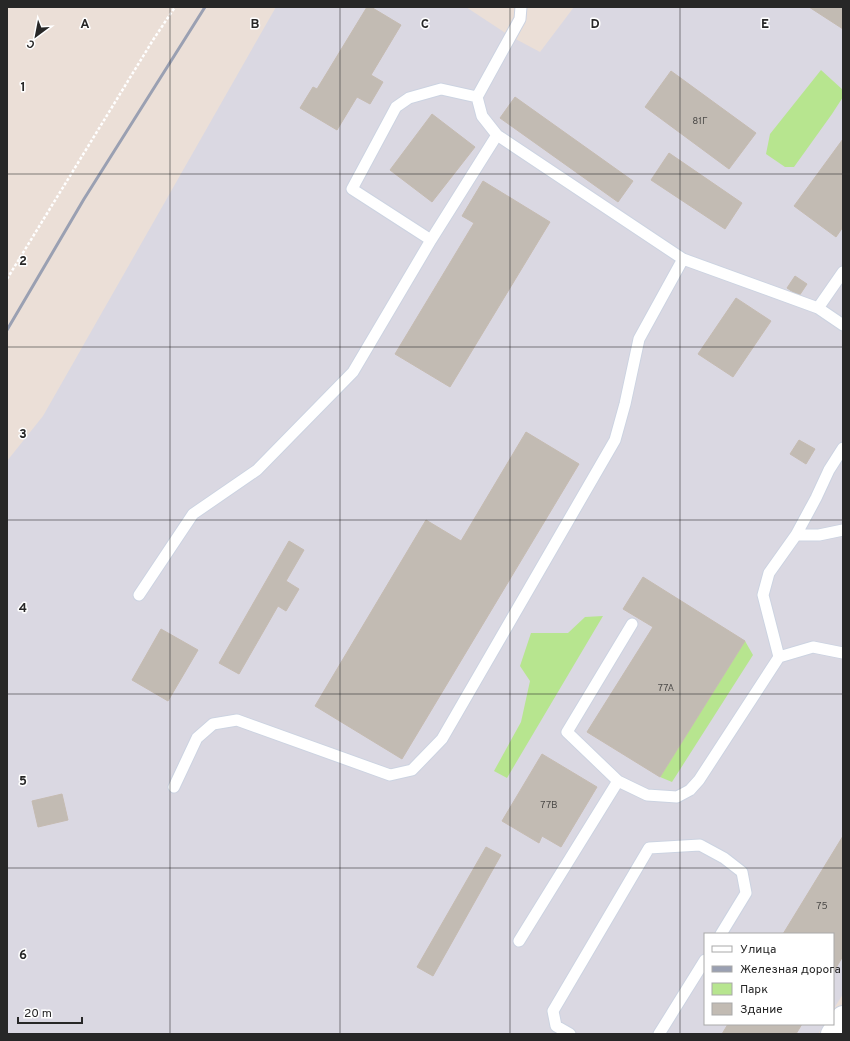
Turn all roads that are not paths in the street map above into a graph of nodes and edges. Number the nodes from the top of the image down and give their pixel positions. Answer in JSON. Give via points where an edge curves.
{"nodes":[{"id":1,"x":521,"y":7,"type":"edge"},
{"id":2,"x":477,"y":97,"type":"junction"},
{"id":3,"x":497,"y":135,"type":"junction"},
{"id":4,"x":432,"y":240,"type":"junction"},
{"id":5,"x":683,"y":259,"type":"junction"},
{"id":6,"x":843,"y":272,"type":"edge"},
{"id":7,"x":818,"y":308,"type":"junction"},
{"id":8,"x":843,"y":325,"type":"edge"},
{"id":9,"x":843,"y":448,"type":"edge"},
{"id":10,"x":843,"y":530,"type":"edge"},
{"id":11,"x":796,"y":535,"type":"junction"},
{"id":12,"x":139,"y":595,"type":"dead end"},
{"id":13,"x":632,"y":624,"type":"dead end"},
{"id":14,"x":843,"y":652,"type":"edge"},
{"id":15,"x":779,"y":657,"type":"junction"},
{"id":16,"x":618,"y":781,"type":"junction"},
{"id":17,"x":174,"y":787,"type":"dead end"},
{"id":18,"x":722,"y":933,"type":"edge"},
{"id":19,"x":519,"y":941,"type":"dead end"},
{"id":20,"x":704,"y":962,"type":"edge"},
{"id":21,"x":843,"y":1017,"type":"edge"},
{"id":22,"x":570,"y":1034,"type":"edge"},
{"id":23,"x":659,"y":1034,"type":"edge"},
{"id":24,"x":832,"y":1034,"type":"edge"}],
"edges":[{"from":1,"to":2,"type":"lane","via":[[520,19]]},
{"from":2,"to":3,"type":"lane","via":[[482,116]]},
{"from":2,"to":4,"type":"lane","via":[[441,89],[409,98],[396,107],[352,189]]},
{"from":3,"to":4,"type":"lane"},
{"from":3,"to":5,"type":"lane"},
{"from":4,"to":12,"type":"lane","via":[[353,372],[257,470],[193,514]]},
{"from":5,"to":7,"type":"lane"},
{"from":5,"to":17,"type":"lane","via":[[639,339],[615,440],[442,739],[412,770],[390,775],[237,720],[212,724],[198,738]]},
{"from":6,"to":7,"type":"lane"},
{"from":7,"to":8,"type":"lane"},
{"from":9,"to":11,"type":"lane"},
{"from":10,"to":11,"type":"lane","via":[[819,535]]},
{"from":11,"to":15,"type":"lane","via":[[769,573],[763,595]]},
{"from":13,"to":16,"type":"lane","via":[[567,732]]},
{"from":14,"to":15,"type":"lane","via":[[813,647]]},
{"from":15,"to":16,"type":"lane","via":[[690,790],[677,797],[648,795]]},
{"from":16,"to":19,"type":"lane"},
{"from":18,"to":22,"type":"lane","via":[[746,893],[742,872],[724,858],[700,845],[649,848],[553,1011],[556,1026]]},
{"from":20,"to":23,"type":"lane"},
{"from":21,"to":24,"type":"street"}]}
